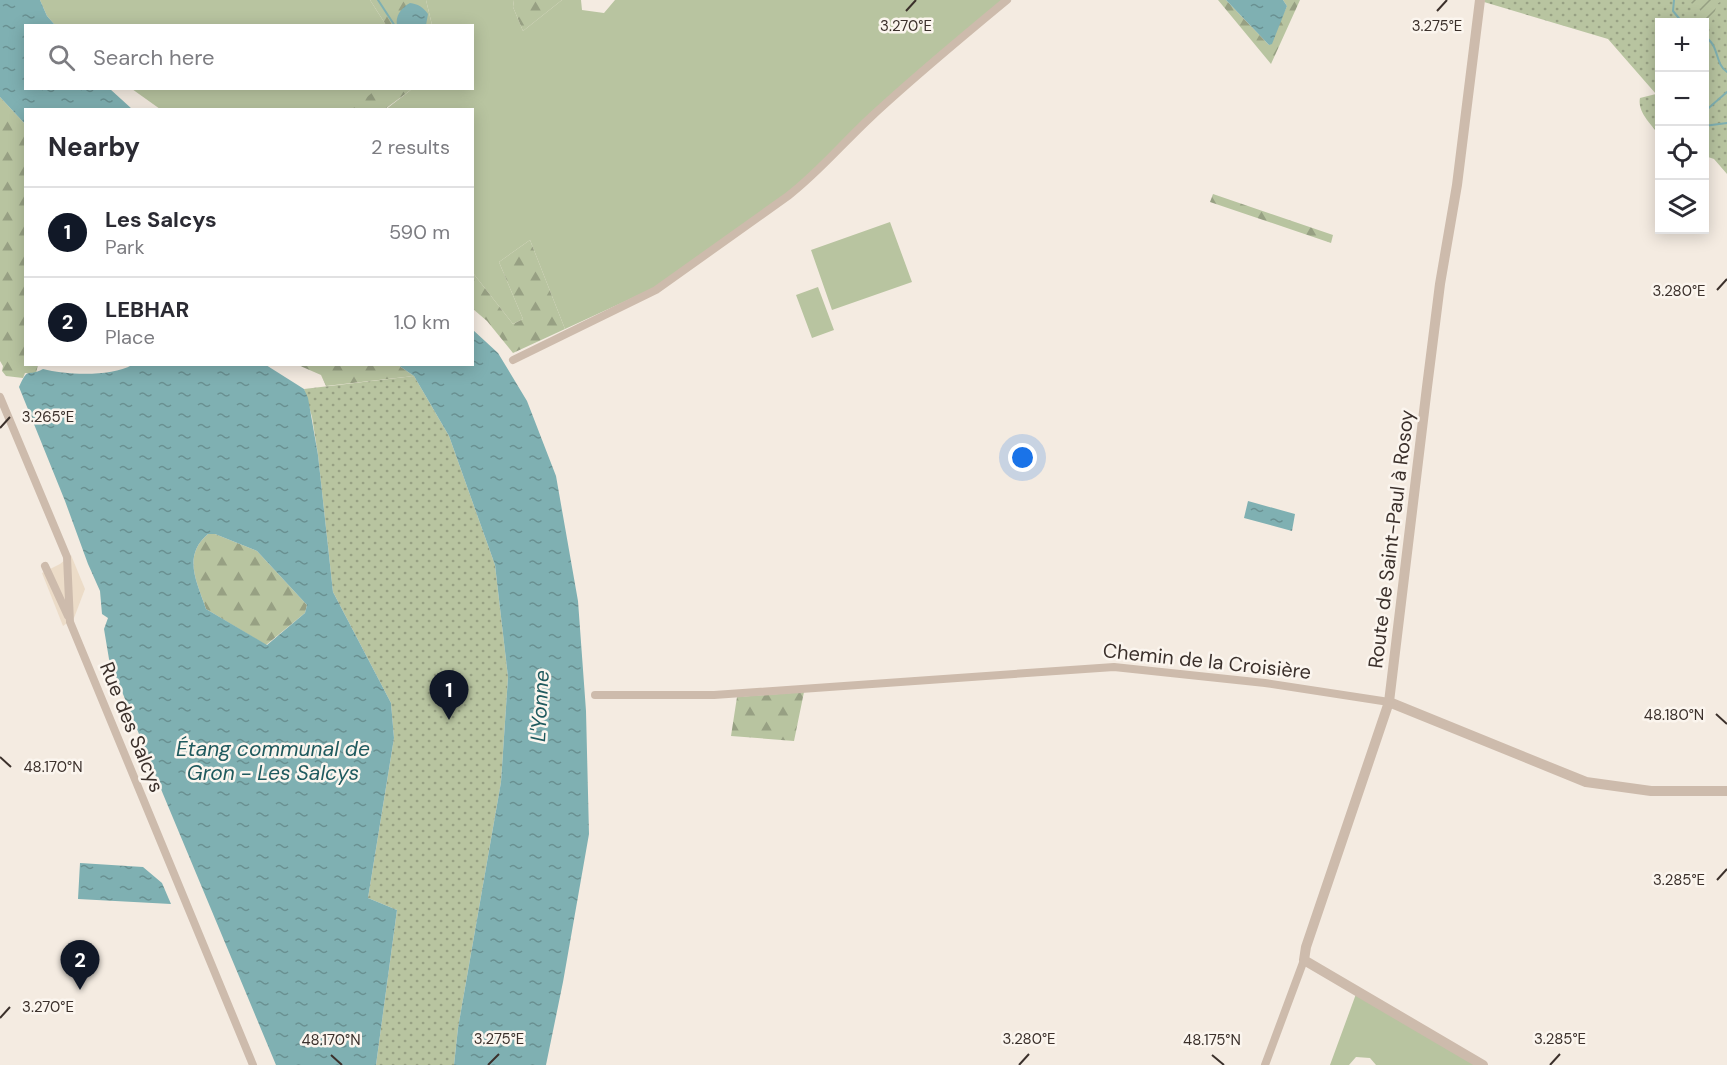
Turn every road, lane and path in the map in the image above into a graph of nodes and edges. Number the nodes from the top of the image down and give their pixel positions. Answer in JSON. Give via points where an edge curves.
{"nodes":[{"id":1,"x":1007,"y":0,"type":"edge"},
{"id":2,"x":1480,"y":0,"type":"edge"},
{"id":3,"x":513,"y":360,"type":"dead end"},
{"id":4,"x":0,"y":397,"type":"edge"},
{"id":5,"x":45,"y":566,"type":"dead end"},
{"id":6,"x":70,"y":622,"type":"junction"},
{"id":7,"x":595,"y":695,"type":"dead end"},
{"id":8,"x":1389,"y":702,"type":"junction"},
{"id":9,"x":1727,"y":791,"type":"edge"},
{"id":10,"x":1304,"y":960,"type":"junction"},
{"id":11,"x":253,"y":1065,"type":"edge"},
{"id":12,"x":1265,"y":1065,"type":"edge"},
{"id":13,"x":1483,"y":1065,"type":"edge"}],
"edges":[{"from":1,"to":3,"type":"street","via":[[911,79],[803,184],[720,246],[656,290]]},
{"from":2,"to":8,"type":"street","name":"Route de Saint-Paul à Rosoy","via":[[1426,387]]},
{"from":4,"to":6,"type":"street","name":"Rue des Salcys","via":[[67,557]]},
{"from":5,"to":6,"type":"street"},
{"from":6,"to":11,"type":"street","name":"Rue des Salcys"},
{"from":7,"to":8,"type":"street","name":"Chemin de la Croisière","via":[[714,695],[1114,667],[1265,683]]},
{"from":8,"to":9,"type":"street","name":"Chemin de la Croisière","via":[[1586,782],[1651,791]]},
{"from":8,"to":10,"type":"street","name":"Route de Saint-Paul à Rosoy"},
{"from":10,"to":12,"type":"street","name":"Route de Saint-Paul à Rosoy"},
{"from":10,"to":13,"type":"street"}]}
